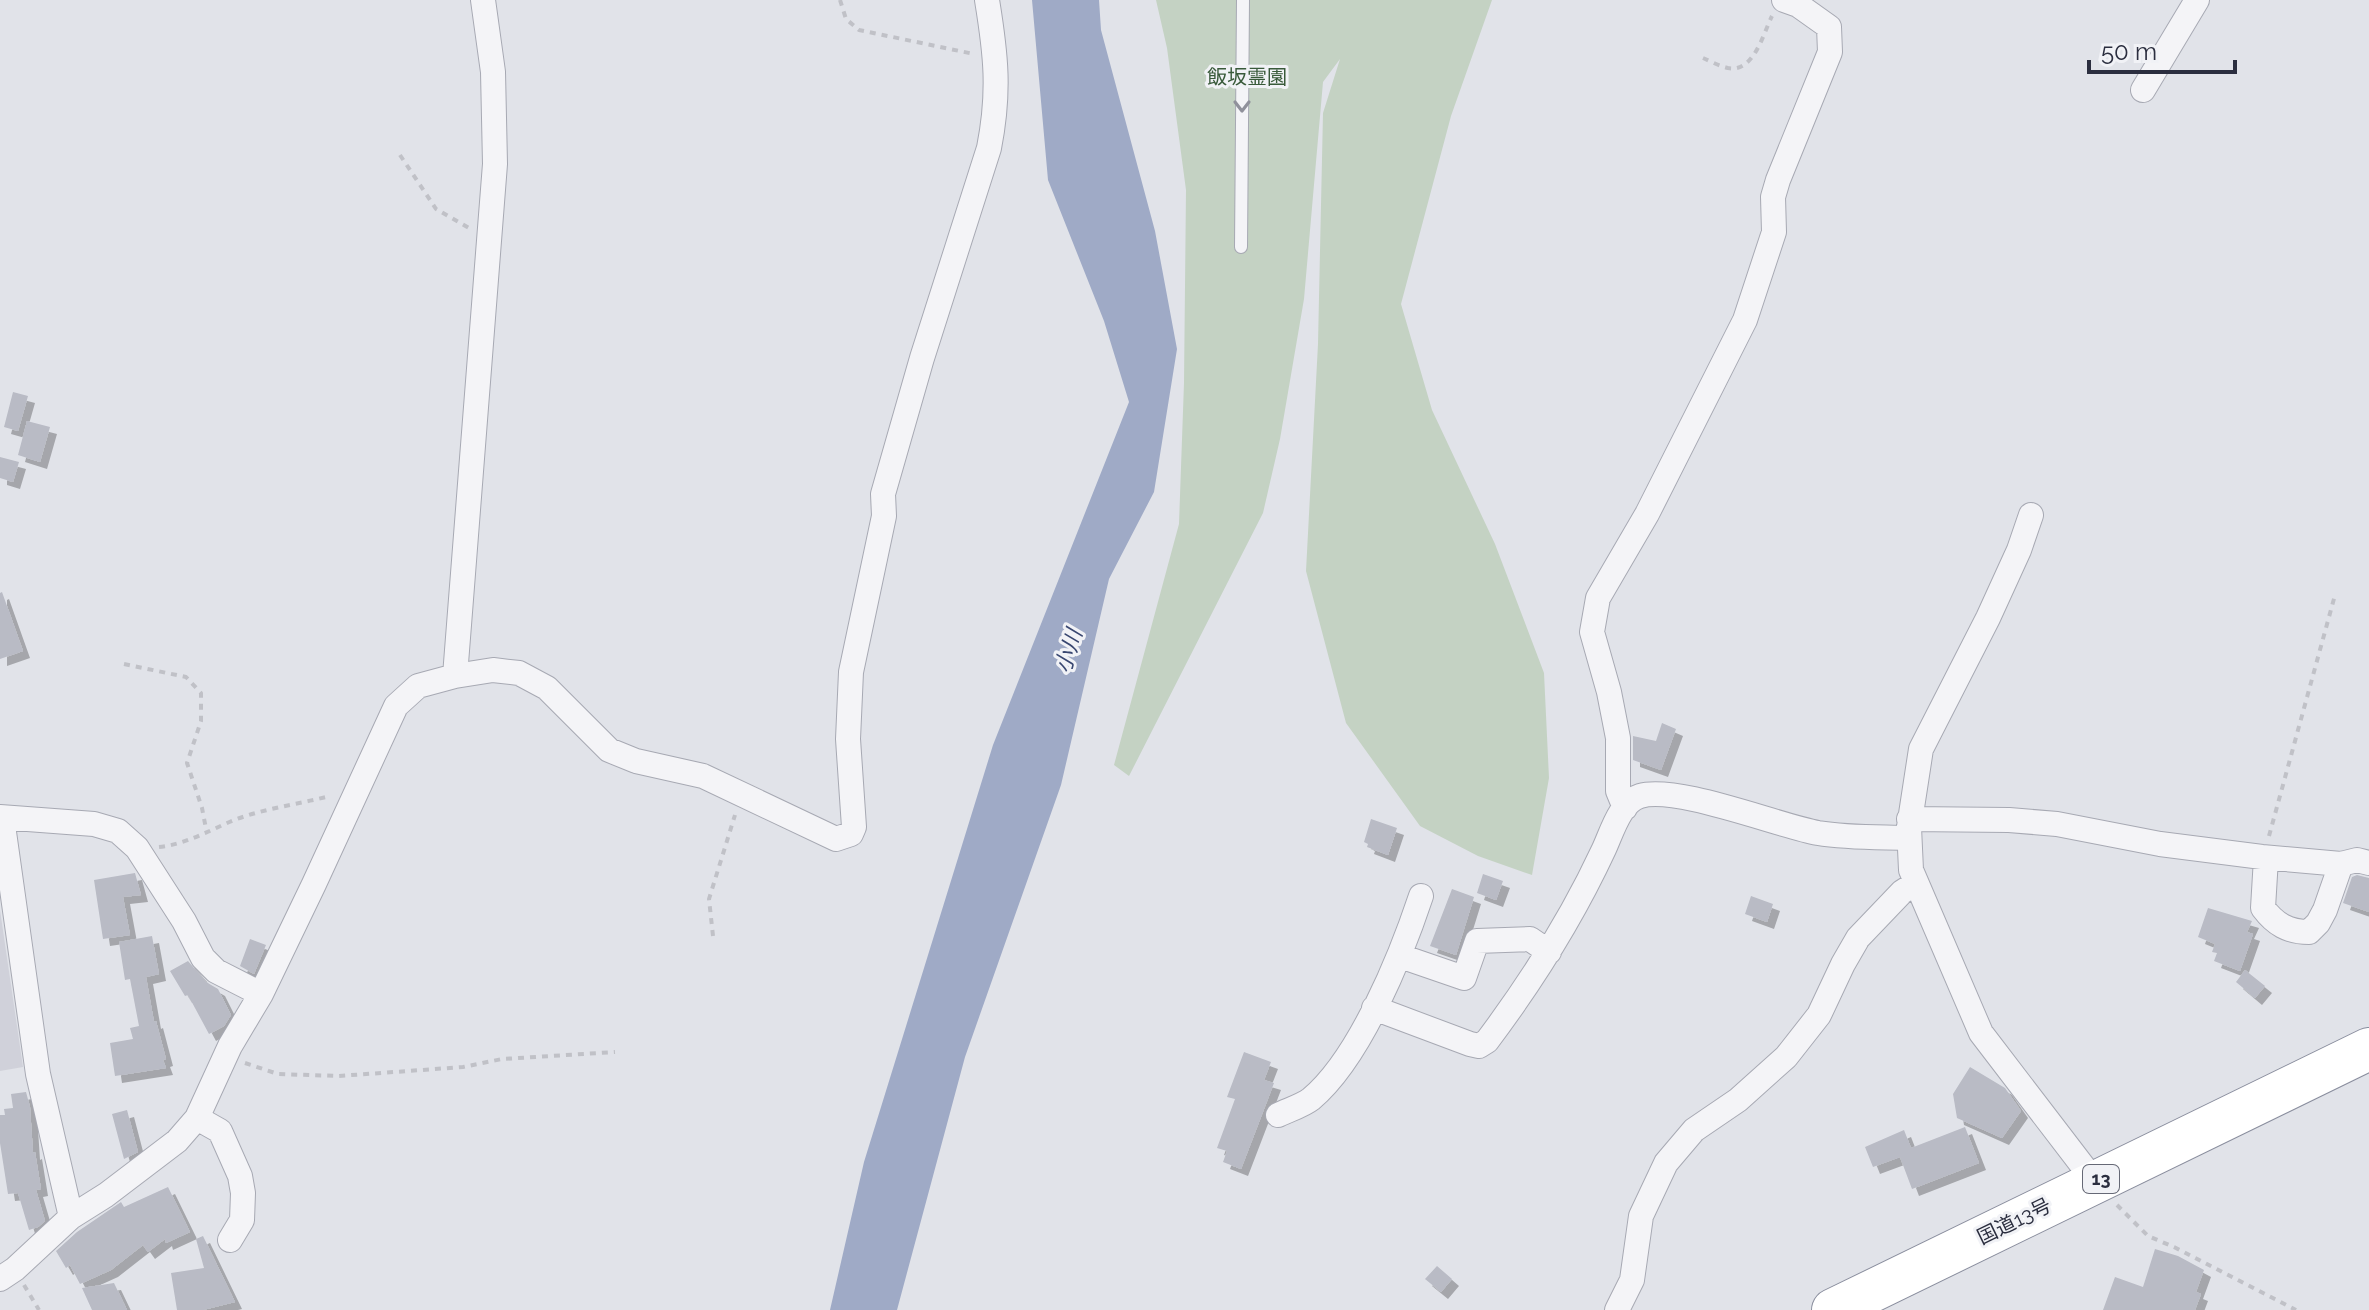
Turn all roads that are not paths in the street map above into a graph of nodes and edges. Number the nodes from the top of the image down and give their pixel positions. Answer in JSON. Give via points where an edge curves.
{"nodes":[{"id":1,"x":483,"y":0,"type":"edge"},
{"id":2,"x":987,"y":0,"type":"edge"},
{"id":3,"x":1243,"y":0,"type":"edge"},
{"id":4,"x":2197,"y":0,"type":"edge"},
{"id":5,"x":1779,"y":7,"type":"edge"},
{"id":6,"x":2143,"y":90,"type":"dead end"},
{"id":7,"x":1241,"y":247,"type":"dead end"},
{"id":8,"x":2031,"y":515,"type":"dead end"},
{"id":9,"x":455,"y":676,"type":"junction"},
{"id":10,"x":1625,"y":808,"type":"junction"},
{"id":11,"x":1,"y":818,"type":"edge"},
{"id":12,"x":1909,"y":829,"type":"junction"},
{"id":13,"x":2264,"y":857,"type":"junction"},
{"id":14,"x":2369,"y":863,"type":"edge"},
{"id":15,"x":2341,"y":864,"type":"junction"},
{"id":16,"x":1916,"y":883,"type":"junction"},
{"id":17,"x":1421,"y":896,"type":"dead end"},
{"id":18,"x":1549,"y":952,"type":"junction"},
{"id":19,"x":1400,"y":956,"type":"junction"},
{"id":20,"x":261,"y":994,"type":"junction"},
{"id":21,"x":1374,"y":1008,"type":"junction"},
{"id":22,"x":2369,"y":1049,"type":"edge"},
{"id":23,"x":1278,"y":1115,"type":"dead end"},
{"id":24,"x":197,"y":1118,"type":"junction"},
{"id":25,"x":2095,"y":1182,"type":"junction"},
{"id":26,"x":71,"y":1217,"type":"junction"},
{"id":27,"x":230,"y":1240,"type":"dead end"},
{"id":28,"x":7,"y":1274,"type":"edge"},
{"id":29,"x":1617,"y":1310,"type":"edge"},
{"id":30,"x":1833,"y":1310,"type":"edge"}],
"edges":[{"from":1,"to":9,"type":"street","via":[[493,72],[495,164]]},
{"from":2,"to":9,"type":"street","via":[[996,58],[995,118],[883,494],[884,516],[851,672],[851,834],[836,839],[703,776],[609,750],[547,688],[527,676],[506,670]]},
{"from":3,"to":7,"type":"lane","one_way":true},
{"from":4,"to":6,"type":"street"},
{"from":5,"to":10,"type":"street","via":[[1798,5],[1829,27],[1830,52],[1778,180],[1774,232],[1745,320],[1596,608],[1592,632],[1615,722],[1618,791]]},
{"from":8,"to":12,"type":"street","via":[[1988,618],[1921,749]]},
{"from":9,"to":20,"type":"street","via":[[418,686],[396,706]]},
{"from":10,"to":12,"type":"street","via":[[1642,795],[1662,794],[1819,833]]},
{"from":10,"to":18,"type":"street"},
{"from":11,"to":20,"type":"street","via":[[94,824],[118,831],[137,848],[203,958],[216,971]]},
{"from":11,"to":26,"type":"street","via":[[38,1074]]},
{"from":12,"to":13,"type":"street","via":[[2009,820]]},
{"from":12,"to":16,"type":"street"},
{"from":13,"to":15,"type":"street"},
{"from":13,"to":15,"type":"street","via":[[2263,908],[2295,932],[2309,932],[2318,923]]},
{"from":14,"to":15,"type":"street"},
{"from":16,"to":25,"type":"street","via":[[1981,1033]]},
{"from":16,"to":29,"type":"street","via":[[1858,938],[1819,1015],[1786,1057],[1694,1130],[1666,1163],[1641,1216],[1632,1280]]},
{"from":17,"to":19,"type":"street"},
{"from":18,"to":19,"type":"street","via":[[1530,939],[1477,941],[1464,978]]},
{"from":18,"to":21,"type":"street","via":[[1479,1046]]},
{"from":19,"to":21,"type":"street"},
{"from":20,"to":24,"type":"street"},
{"from":21,"to":23,"type":"street","via":[[1325,1085],[1308,1101]]},
{"from":22,"to":25,"type":"highway","name":"国道13号","number":"13"},
{"from":24,"to":26,"type":"street","via":[[177,1141]]},
{"from":24,"to":27,"type":"street","via":[[220,1131],[240,1176],[242,1220]]},
{"from":25,"to":30,"type":"highway","name":"国道13号","number":"13"},
{"from":26,"to":28,"type":"street"}]}
